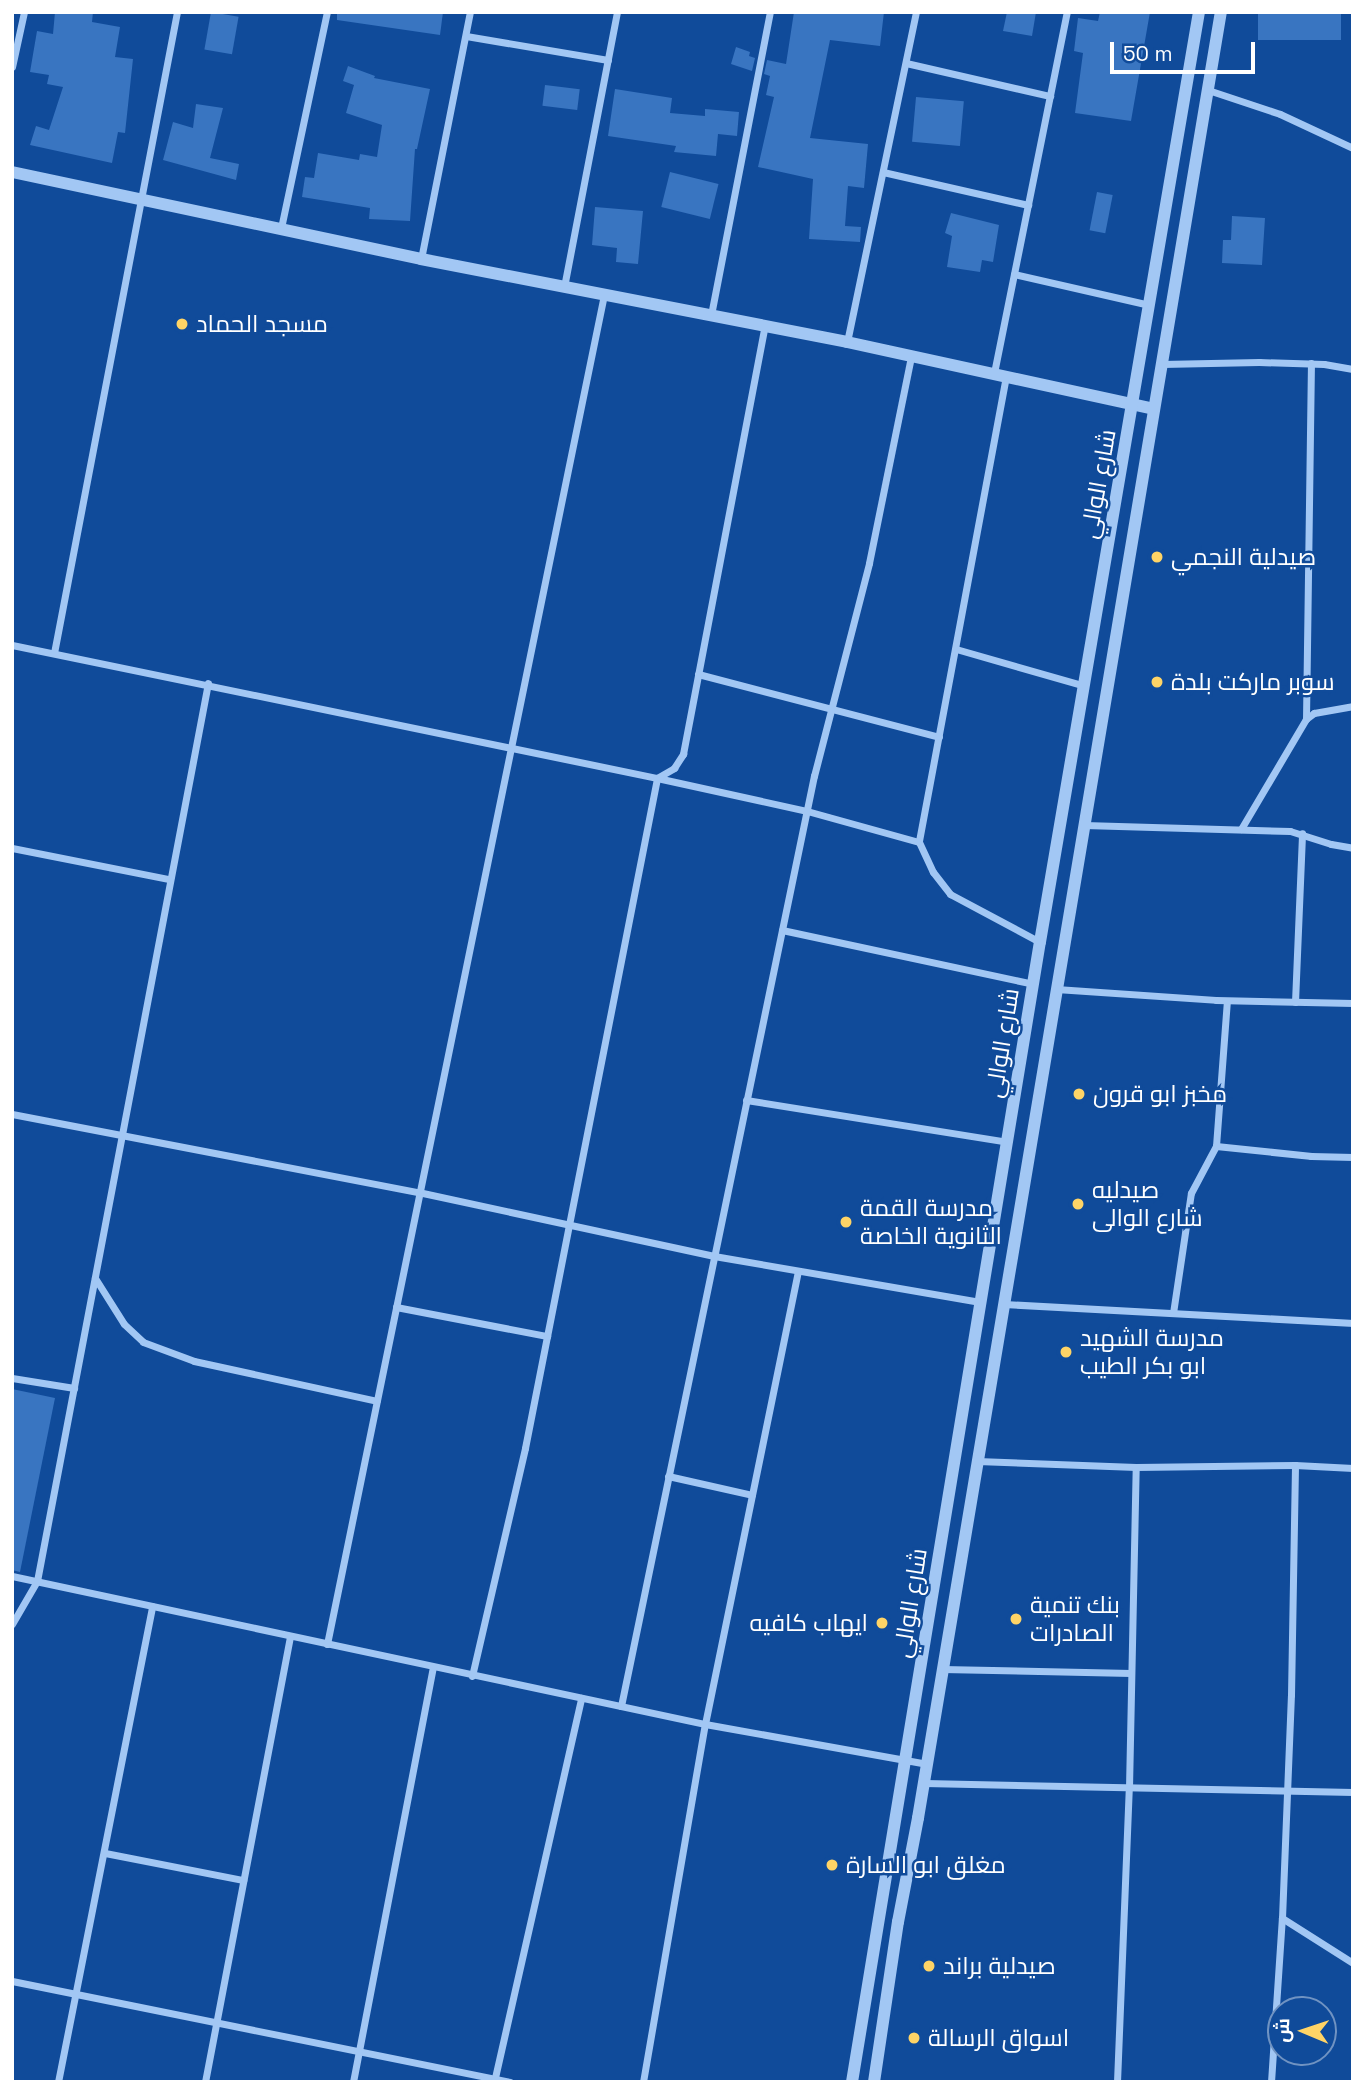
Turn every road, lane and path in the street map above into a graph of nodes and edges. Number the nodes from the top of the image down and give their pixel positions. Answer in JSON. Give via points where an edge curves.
{"nodes":[{"id":1,"x":24,"y":12,"type":"edge"},
{"id":2,"x":177,"y":12,"type":"edge"},
{"id":3,"x":327,"y":12,"type":"edge"},
{"id":4,"x":470,"y":12,"type":"edge"},
{"id":5,"x":617,"y":12,"type":"edge"},
{"id":6,"x":770,"y":12,"type":"edge"},
{"id":7,"x":916,"y":12,"type":"edge"},
{"id":8,"x":1067,"y":12,"type":"edge"},
{"id":9,"x":1199,"y":12,"type":"edge"},
{"id":10,"x":1222,"y":12,"type":"edge"},
{"id":11,"x":466,"y":36,"type":"junction"},
{"id":12,"x":608,"y":60,"type":"junction"},
{"id":13,"x":906,"y":63,"type":"junction"},
{"id":14,"x":12,"y":67,"type":"edge"},
{"id":15,"x":1208,"y":90,"type":"junction"},
{"id":16,"x":1050,"y":96,"type":"junction"},
{"id":17,"x":1353,"y":148,"type":"edge"},
{"id":18,"x":12,"y":172,"type":"edge"},
{"id":19,"x":883,"y":172,"type":"junction"},
{"id":20,"x":140,"y":198,"type":"junction"},
{"id":21,"x":1028,"y":205,"type":"junction"},
{"id":22,"x":281,"y":228,"type":"junction"},
{"id":23,"x":421,"y":259,"type":"junction"},
{"id":24,"x":1014,"y":274,"type":"junction"},
{"id":25,"x":564,"y":287,"type":"junction"},
{"id":26,"x":604,"y":295,"type":"junction"},
{"id":27,"x":1149,"y":305,"type":"junction"},
{"id":28,"x":711,"y":315,"type":"junction"},
{"id":29,"x":765,"y":327,"type":"junction"},
{"id":30,"x":847,"y":342,"type":"junction"},
{"id":31,"x":911,"y":356,"type":"junction"},
{"id":32,"x":1311,"y":363,"type":"junction"},
{"id":33,"x":1162,"y":364,"type":"junction"},
{"id":34,"x":1353,"y":369,"type":"edge"},
{"id":35,"x":1000,"y":374,"type":"junction"},
{"id":36,"x":1133,"y":404,"type":"junction"},
{"id":37,"x":1154,"y":409,"type":"junction"},
{"id":38,"x":12,"y":645,"type":"edge"},
{"id":39,"x":956,"y":649,"type":"junction"},
{"id":40,"x":54,"y":653,"type":"junction"},
{"id":41,"x":698,"y":674,"type":"junction"},
{"id":42,"x":208,"y":683,"type":"junction"},
{"id":43,"x":1084,"y":686,"type":"junction"},
{"id":44,"x":1353,"y":706,"type":"edge"},
{"id":45,"x":832,"y":707,"type":"junction"},
{"id":46,"x":1306,"y":719,"type":"junction"},
{"id":47,"x":939,"y":737,"type":"junction"},
{"id":48,"x":511,"y":749,"type":"junction"},
{"id":49,"x":657,"y":778,"type":"junction"},
{"id":50,"x":807,"y":811,"type":"junction"},
{"id":51,"x":1083,"y":825,"type":"junction"},
{"id":52,"x":1241,"y":829,"type":"junction"},
{"id":53,"x":1302,"y":833,"type":"junction"},
{"id":54,"x":919,"y":842,"type":"junction"},
{"id":55,"x":12,"y":848,"type":"edge"},
{"id":56,"x":1353,"y":848,"type":"edge"},
{"id":57,"x":169,"y":879,"type":"junction"},
{"id":58,"x":782,"y":930,"type":"junction"},
{"id":59,"x":1040,"y":942,"type":"junction"},
{"id":60,"x":1033,"y":984,"type":"junction"},
{"id":61,"x":1055,"y":989,"type":"junction"},
{"id":62,"x":1227,"y":1001,"type":"junction"},
{"id":63,"x":1295,"y":1002,"type":"junction"},
{"id":64,"x":1353,"y":1003,"type":"edge"},
{"id":65,"x":746,"y":1100,"type":"junction"},
{"id":66,"x":12,"y":1114,"type":"edge"},
{"id":67,"x":122,"y":1136,"type":"junction"},
{"id":68,"x":1007,"y":1142,"type":"junction"},
{"id":69,"x":1216,"y":1146,"type":"junction"},
{"id":70,"x":1353,"y":1157,"type":"edge"},
{"id":71,"x":418,"y":1192,"type":"junction"},
{"id":72,"x":569,"y":1226,"type":"junction"},
{"id":73,"x":714,"y":1256,"type":"junction"},
{"id":74,"x":798,"y":1272,"type":"junction"},
{"id":75,"x":95,"y":1278,"type":"junction"},
{"id":76,"x":980,"y":1302,"type":"junction"},
{"id":77,"x":1004,"y":1304,"type":"junction"},
{"id":78,"x":396,"y":1307,"type":"junction"},
{"id":79,"x":1173,"y":1313,"type":"junction"},
{"id":80,"x":1353,"y":1322,"type":"edge"},
{"id":81,"x":547,"y":1336,"type":"junction"},
{"id":82,"x":12,"y":1378,"type":"edge"},
{"id":83,"x":74,"y":1388,"type":"junction"},
{"id":84,"x":377,"y":1401,"type":"junction"},
{"id":85,"x":977,"y":1461,"type":"junction"},
{"id":86,"x":1295,"y":1465,"type":"junction"},
{"id":87,"x":1136,"y":1467,"type":"junction"},
{"id":88,"x":1353,"y":1468,"type":"edge"},
{"id":89,"x":668,"y":1476,"type":"junction"},
{"id":90,"x":752,"y":1495,"type":"junction"},
{"id":91,"x":12,"y":1576,"type":"edge"},
{"id":92,"x":37,"y":1581,"type":"junction"},
{"id":93,"x":152,"y":1606,"type":"junction"},
{"id":94,"x":12,"y":1624,"type":"edge"},
{"id":95,"x":290,"y":1636,"type":"junction"},
{"id":96,"x":327,"y":1644,"type":"junction"},
{"id":97,"x":433,"y":1668,"type":"junction"},
{"id":98,"x":942,"y":1669,"type":"junction"},
{"id":99,"x":1131,"y":1673,"type":"junction"},
{"id":100,"x":472,"y":1676,"type":"junction"},
{"id":101,"x":581,"y":1698,"type":"junction"},
{"id":102,"x":621,"y":1706,"type":"junction"},
{"id":103,"x":705,"y":1724,"type":"junction"},
{"id":104,"x":906,"y":1760,"type":"junction"},
{"id":105,"x":927,"y":1764,"type":"junction"},
{"id":106,"x":924,"y":1783,"type":"junction"},
{"id":107,"x":1129,"y":1788,"type":"junction"},
{"id":108,"x":1287,"y":1792,"type":"junction"},
{"id":109,"x":1353,"y":1792,"type":"edge"},
{"id":110,"x":105,"y":1853,"type":"junction"},
{"id":111,"x":243,"y":1880,"type":"junction"},
{"id":112,"x":1282,"y":1918,"type":"junction"},
{"id":113,"x":1353,"y":1963,"type":"edge"},
{"id":114,"x":12,"y":1981,"type":"edge"},
{"id":115,"x":76,"y":1994,"type":"junction"},
{"id":116,"x":217,"y":2021,"type":"junction"},
{"id":117,"x":359,"y":2051,"type":"junction"},
{"id":118,"x":494,"y":2080,"type":"edge"},
{"id":119,"x":58,"y":2082,"type":"edge"},
{"id":120,"x":205,"y":2082,"type":"edge"},
{"id":121,"x":353,"y":2082,"type":"edge"},
{"id":122,"x":510,"y":2082,"type":"edge"},
{"id":123,"x":643,"y":2082,"type":"edge"},
{"id":124,"x":852,"y":2082,"type":"edge"},
{"id":125,"x":874,"y":2082,"type":"edge"},
{"id":126,"x":1117,"y":2082,"type":"edge"},
{"id":127,"x":1271,"y":2082,"type":"edge"}],
"edges":[{"from":1,"to":14,"type":"street"},
{"from":2,"to":20,"type":"street"},
{"from":3,"to":22,"type":"street"},
{"from":4,"to":11,"type":"street"},
{"from":5,"to":12,"type":"street"},
{"from":6,"to":28,"type":"street"},
{"from":7,"to":13,"type":"street"},
{"from":8,"to":16,"type":"street"},
{"from":9,"to":27,"type":"street","name":"شارع الوالي"},
{"from":10,"to":15,"type":"street","name":"شارع الوالي"},
{"from":11,"to":12,"type":"street"},
{"from":11,"to":23,"type":"street"},
{"from":12,"to":25,"type":"street"},
{"from":13,"to":16,"type":"street"},
{"from":13,"to":19,"type":"street"},
{"from":15,"to":17,"type":"street","via":[[1280,114]]},
{"from":15,"to":33,"type":"street","name":"شارع الوالي"},
{"from":16,"to":21,"type":"street"},
{"from":18,"to":20,"type":"street"},
{"from":19,"to":21,"type":"street"},
{"from":19,"to":30,"type":"street"},
{"from":20,"to":22,"type":"street"},
{"from":20,"to":40,"type":"street"},
{"from":21,"to":24,"type":"street"},
{"from":22,"to":23,"type":"street"},
{"from":23,"to":25,"type":"street"},
{"from":24,"to":27,"type":"street"},
{"from":24,"to":35,"type":"street"},
{"from":25,"to":26,"type":"street"},
{"from":26,"to":28,"type":"street"},
{"from":26,"to":48,"type":"street"},
{"from":27,"to":36,"type":"street","name":"شارع الوالي"},
{"from":28,"to":29,"type":"street"},
{"from":29,"to":30,"type":"street"},
{"from":29,"to":41,"type":"street"},
{"from":30,"to":31,"type":"street"},
{"from":31,"to":35,"type":"street"},
{"from":31,"to":45,"type":"street","via":[[869,563]]},
{"from":32,"to":33,"type":"street"},
{"from":32,"to":34,"type":"street"},
{"from":32,"to":46,"type":"street"},
{"from":33,"to":37,"type":"street","name":"شارع الوالي"},
{"from":35,"to":36,"type":"street"},
{"from":35,"to":39,"type":"street"},
{"from":36,"to":37,"type":"street"},
{"from":36,"to":43,"type":"street","name":"شارع الوالي"},
{"from":37,"to":51,"type":"street","name":"شارع الوالي"},
{"from":38,"to":40,"type":"street"},
{"from":39,"to":43,"type":"street"},
{"from":39,"to":47,"type":"street"},
{"from":40,"to":42,"type":"street"},
{"from":41,"to":45,"type":"street"},
{"from":41,"to":49,"type":"street","via":[[683,754],[674,768]]},
{"from":42,"to":48,"type":"street"},
{"from":42,"to":57,"type":"street"},
{"from":43,"to":59,"type":"street","name":"شارع الوالي"},
{"from":44,"to":46,"type":"street","via":[[1314,713]]},
{"from":45,"to":47,"type":"street"},
{"from":45,"to":50,"type":"street"},
{"from":46,"to":52,"type":"street"},
{"from":47,"to":54,"type":"street"},
{"from":48,"to":49,"type":"street"},
{"from":48,"to":71,"type":"street"},
{"from":49,"to":50,"type":"street"},
{"from":49,"to":72,"type":"street"},
{"from":50,"to":54,"type":"street"},
{"from":50,"to":58,"type":"street"},
{"from":51,"to":52,"type":"street"},
{"from":51,"to":61,"type":"street","name":"شارع الوالي"},
{"from":52,"to":53,"type":"street"},
{"from":53,"to":56,"type":"street"},
{"from":53,"to":63,"type":"street"},
{"from":54,"to":59,"type":"street","via":[[950,894]]},
{"from":55,"to":57,"type":"street"},
{"from":57,"to":67,"type":"street"},
{"from":58,"to":60,"type":"street"},
{"from":58,"to":65,"type":"street"},
{"from":59,"to":60,"type":"street","name":"شارع الوالي"},
{"from":60,"to":68,"type":"street","name":"شارع الوالي"},
{"from":61,"to":62,"type":"street"},
{"from":61,"to":77,"type":"street","name":"شارع الوالي"},
{"from":62,"to":63,"type":"street"},
{"from":62,"to":69,"type":"street"},
{"from":63,"to":64,"type":"street"},
{"from":65,"to":68,"type":"street"},
{"from":65,"to":73,"type":"street"},
{"from":66,"to":67,"type":"street"},
{"from":67,"to":71,"type":"street"},
{"from":67,"to":75,"type":"street"},
{"from":68,"to":76,"type":"street","name":"شارع الوالي"},
{"from":69,"to":70,"type":"street"},
{"from":69,"to":79,"type":"street","via":[[1191,1193]]},
{"from":71,"to":72,"type":"street"},
{"from":71,"to":78,"type":"street"},
{"from":72,"to":73,"type":"street"},
{"from":72,"to":81,"type":"street"},
{"from":73,"to":74,"type":"street"},
{"from":73,"to":89,"type":"street"},
{"from":74,"to":76,"type":"street"},
{"from":74,"to":90,"type":"street"},
{"from":75,"to":83,"type":"street"},
{"from":75,"to":84,"type":"street","via":[[132,1335],[143,1342],[194,1361]]},
{"from":76,"to":104,"type":"street","name":"شارع الوالي"},
{"from":77,"to":79,"type":"street"},
{"from":77,"to":85,"type":"street","name":"شارع الوالي"},
{"from":78,"to":81,"type":"street"},
{"from":78,"to":84,"type":"street"},
{"from":79,"to":80,"type":"street"},
{"from":81,"to":100,"type":"street"},
{"from":82,"to":83,"type":"street"},
{"from":83,"to":92,"type":"street"},
{"from":84,"to":96,"type":"street"},
{"from":85,"to":87,"type":"street"},
{"from":85,"to":98,"type":"street","name":"شارع الوالي"},
{"from":86,"to":87,"type":"street"},
{"from":86,"to":88,"type":"street"},
{"from":86,"to":108,"type":"street"},
{"from":87,"to":99,"type":"street"},
{"from":89,"to":90,"type":"street"},
{"from":89,"to":102,"type":"street"},
{"from":90,"to":103,"type":"street"},
{"from":91,"to":92,"type":"street"},
{"from":92,"to":93,"type":"street"},
{"from":92,"to":94,"type":"street"},
{"from":93,"to":95,"type":"street"},
{"from":93,"to":110,"type":"street"},
{"from":95,"to":96,"type":"street"},
{"from":95,"to":111,"type":"street"},
{"from":96,"to":97,"type":"street"},
{"from":97,"to":100,"type":"street"},
{"from":97,"to":117,"type":"street"},
{"from":98,"to":99,"type":"street"},
{"from":98,"to":105,"type":"street","name":"شارع الوالي"},
{"from":99,"to":107,"type":"street"},
{"from":100,"to":101,"type":"street"},
{"from":101,"to":102,"type":"street"},
{"from":101,"to":118,"type":"street"},
{"from":102,"to":103,"type":"street"},
{"from":103,"to":104,"type":"street"},
{"from":103,"to":123,"type":"street"},
{"from":104,"to":105,"type":"street"},
{"from":104,"to":124,"type":"street","name":"شارع الوالي"},
{"from":105,"to":106,"type":"street","name":"شارع الوالي"},
{"from":106,"to":107,"type":"street"},
{"from":106,"to":125,"type":"street","name":"شارع الوالي"},
{"from":107,"to":108,"type":"street"},
{"from":107,"to":126,"type":"street"},
{"from":108,"to":109,"type":"street"},
{"from":108,"to":112,"type":"street"},
{"from":110,"to":111,"type":"street"},
{"from":110,"to":115,"type":"street"},
{"from":111,"to":116,"type":"street"},
{"from":112,"to":113,"type":"street"},
{"from":112,"to":127,"type":"street"},
{"from":114,"to":115,"type":"street"},
{"from":115,"to":116,"type":"street"},
{"from":115,"to":119,"type":"street"},
{"from":116,"to":117,"type":"street"},
{"from":116,"to":120,"type":"street"},
{"from":117,"to":118,"type":"street"},
{"from":117,"to":121,"type":"street"},
{"from":118,"to":122,"type":"street"}]}
